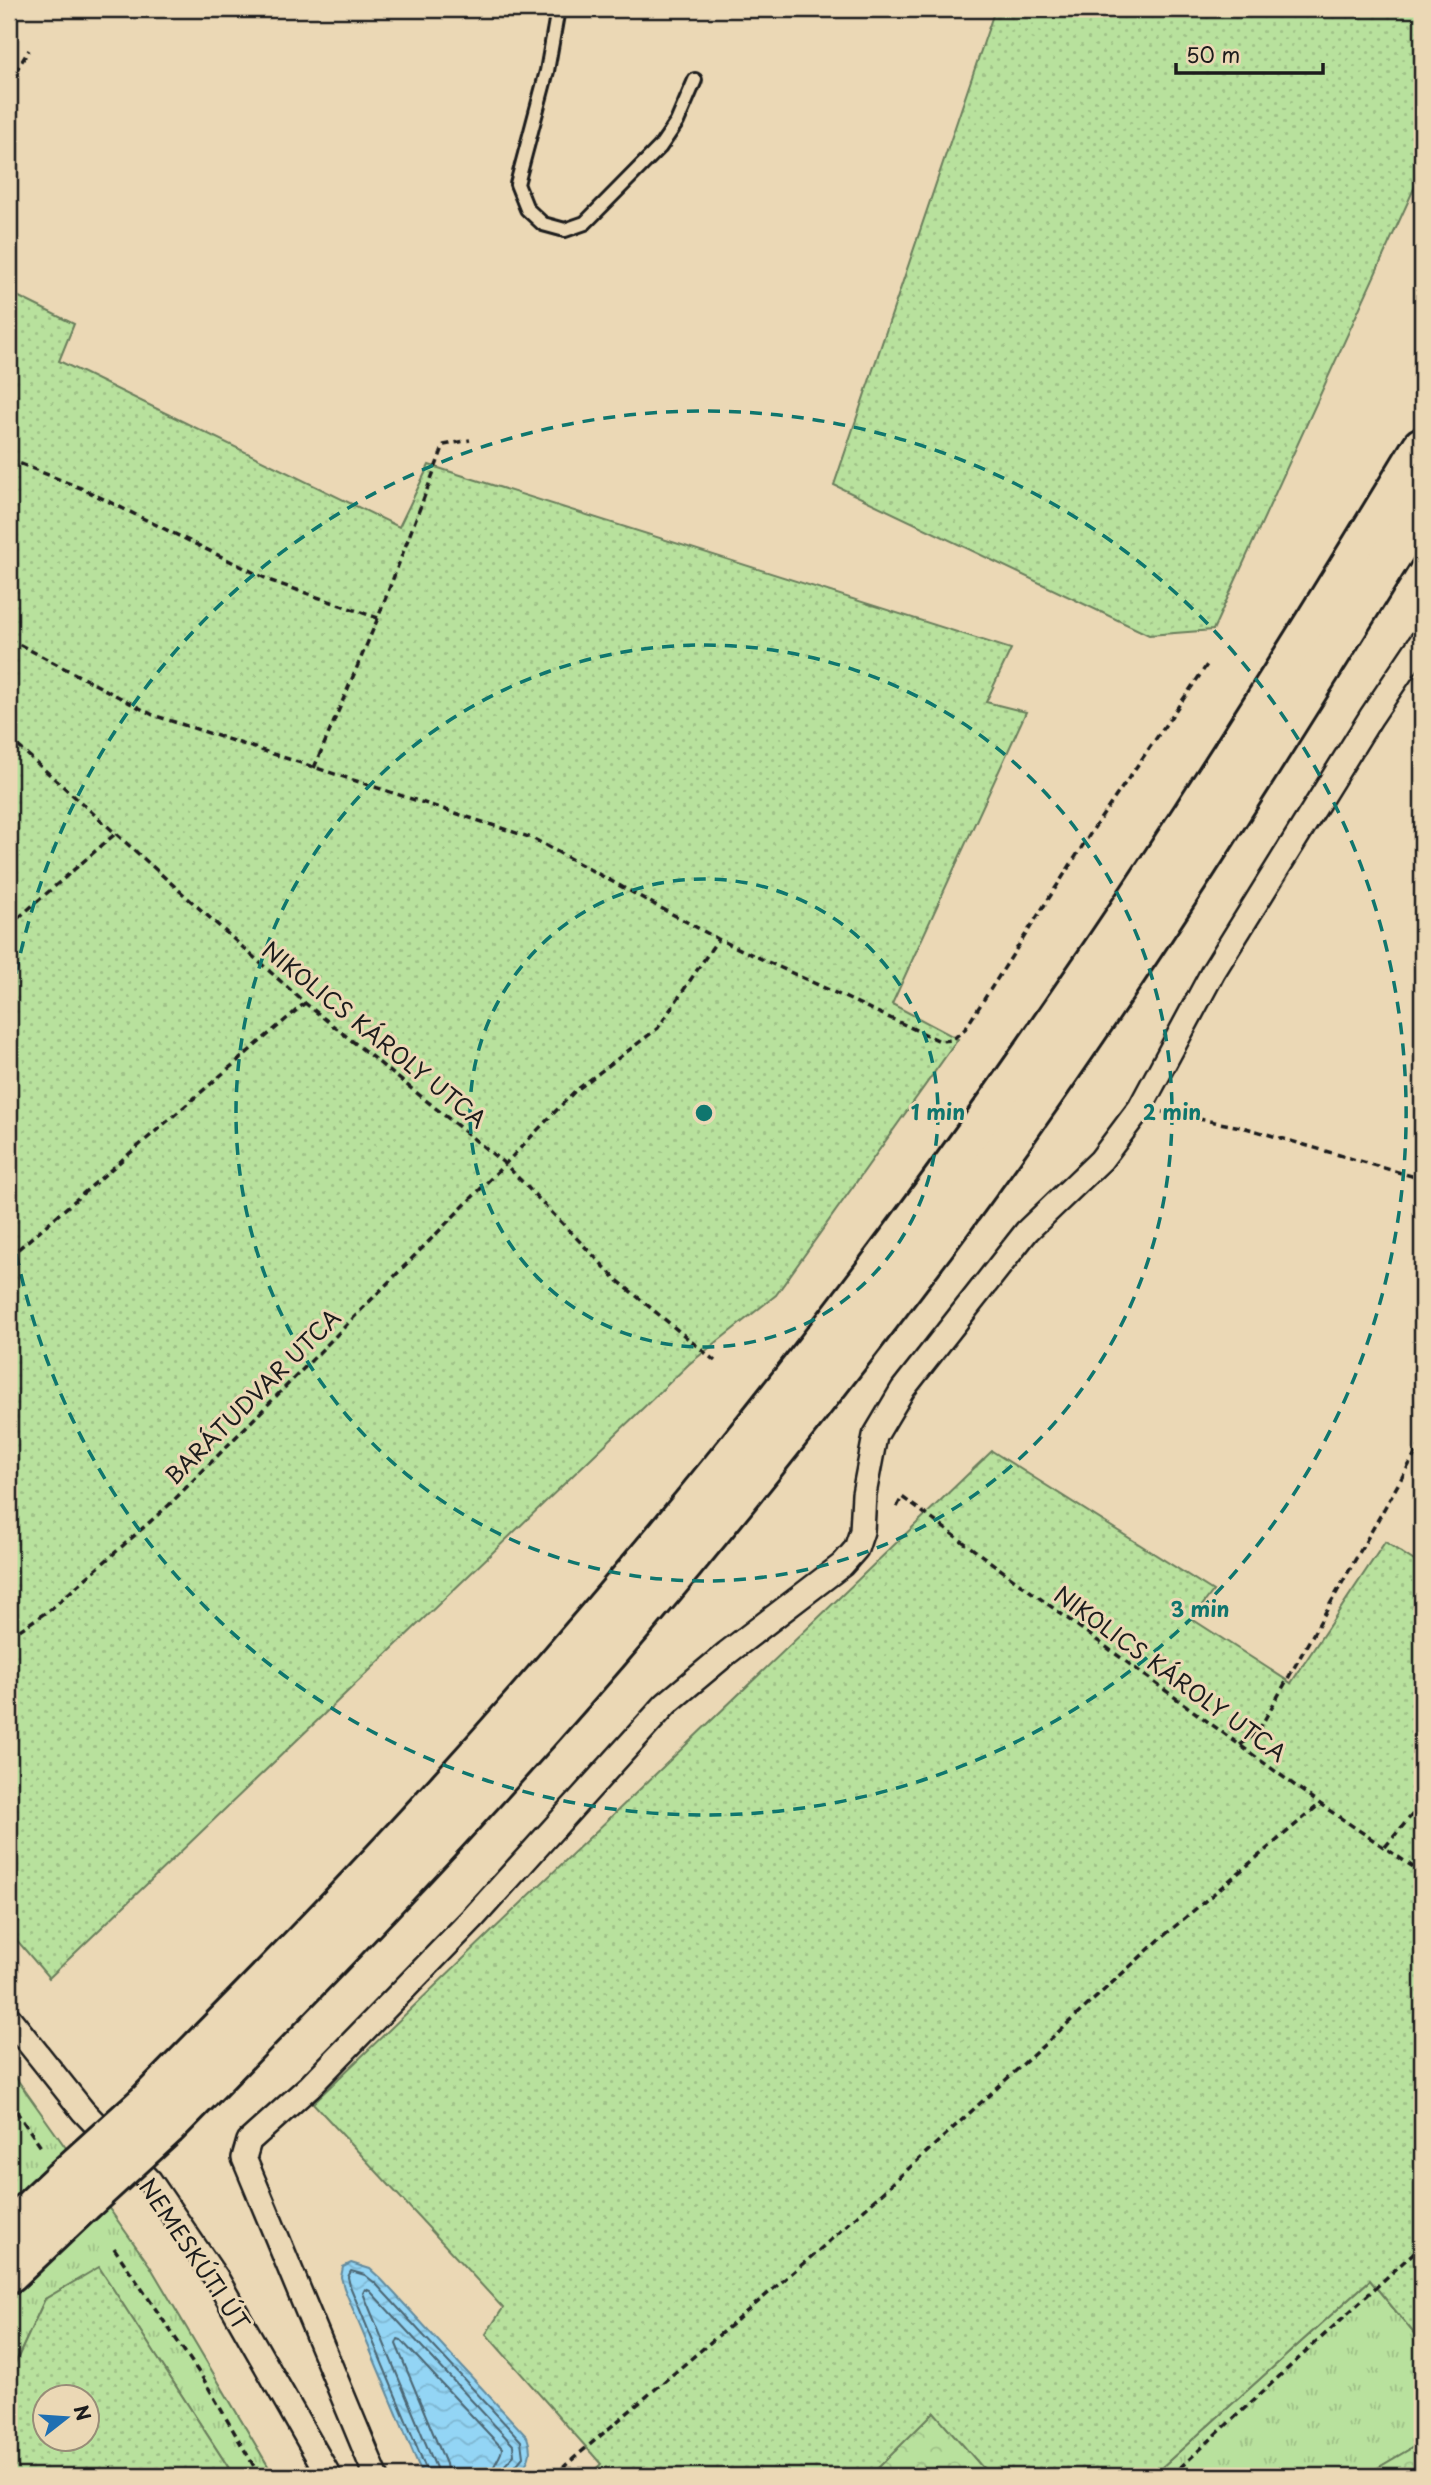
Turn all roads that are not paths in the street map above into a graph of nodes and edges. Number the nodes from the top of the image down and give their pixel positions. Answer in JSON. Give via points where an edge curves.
{"nodes":[{"id":1,"x":558,"y":9,"type":"edge"},
{"id":2,"x":695,"y":80,"type":"dead end"},
{"id":3,"x":1422,"y":447,"type":"edge"},
{"id":4,"x":1422,"y":506,"type":"edge"},
{"id":5,"x":1422,"y":641,"type":"edge"},
{"id":6,"x":9,"y":2018,"type":"edge"},
{"id":7,"x":157,"y":2115,"type":"junction"},
{"id":8,"x":62,"y":2178,"type":"junction"},
{"id":9,"x":9,"y":2231,"type":"edge"},
{"id":10,"x":9,"y":2273,"type":"edge"},
{"id":11,"x":330,"y":2476,"type":"edge"},
{"id":12,"x":376,"y":2476,"type":"edge"}],
"edges":[{"from":1,"to":2,"type":"lane","via":[[517,184],[527,209],[543,224],[565,230],[584,223],[660,147]]},
{"from":3,"to":7,"type":"highway","via":[[1235,750],[1114,935],[930,1197],[809,1358],[523,1704]]},
{"from":4,"to":7,"type":"highway","via":[[1263,763],[1135,957],[955,1216],[756,1475],[555,1714],[359,1929]]},
{"from":5,"to":12,"type":"street","via":[[1213,972],[1140,1108],[1101,1160],[1027,1231],[903,1389],[875,1436],[856,1549],[842,1565],[666,1704],[472,1919],[310,2086],[248,2141],[244,2158]]},
{"from":6,"to":11,"type":"street","name":"NEMESKÚTI ÚT","via":[[83,2111],[150,2181],[218,2281]]},
{"from":7,"to":8,"type":"highway","bridge":true},
{"from":8,"to":9,"type":"highway"},
{"from":8,"to":10,"type":"highway"}]}
